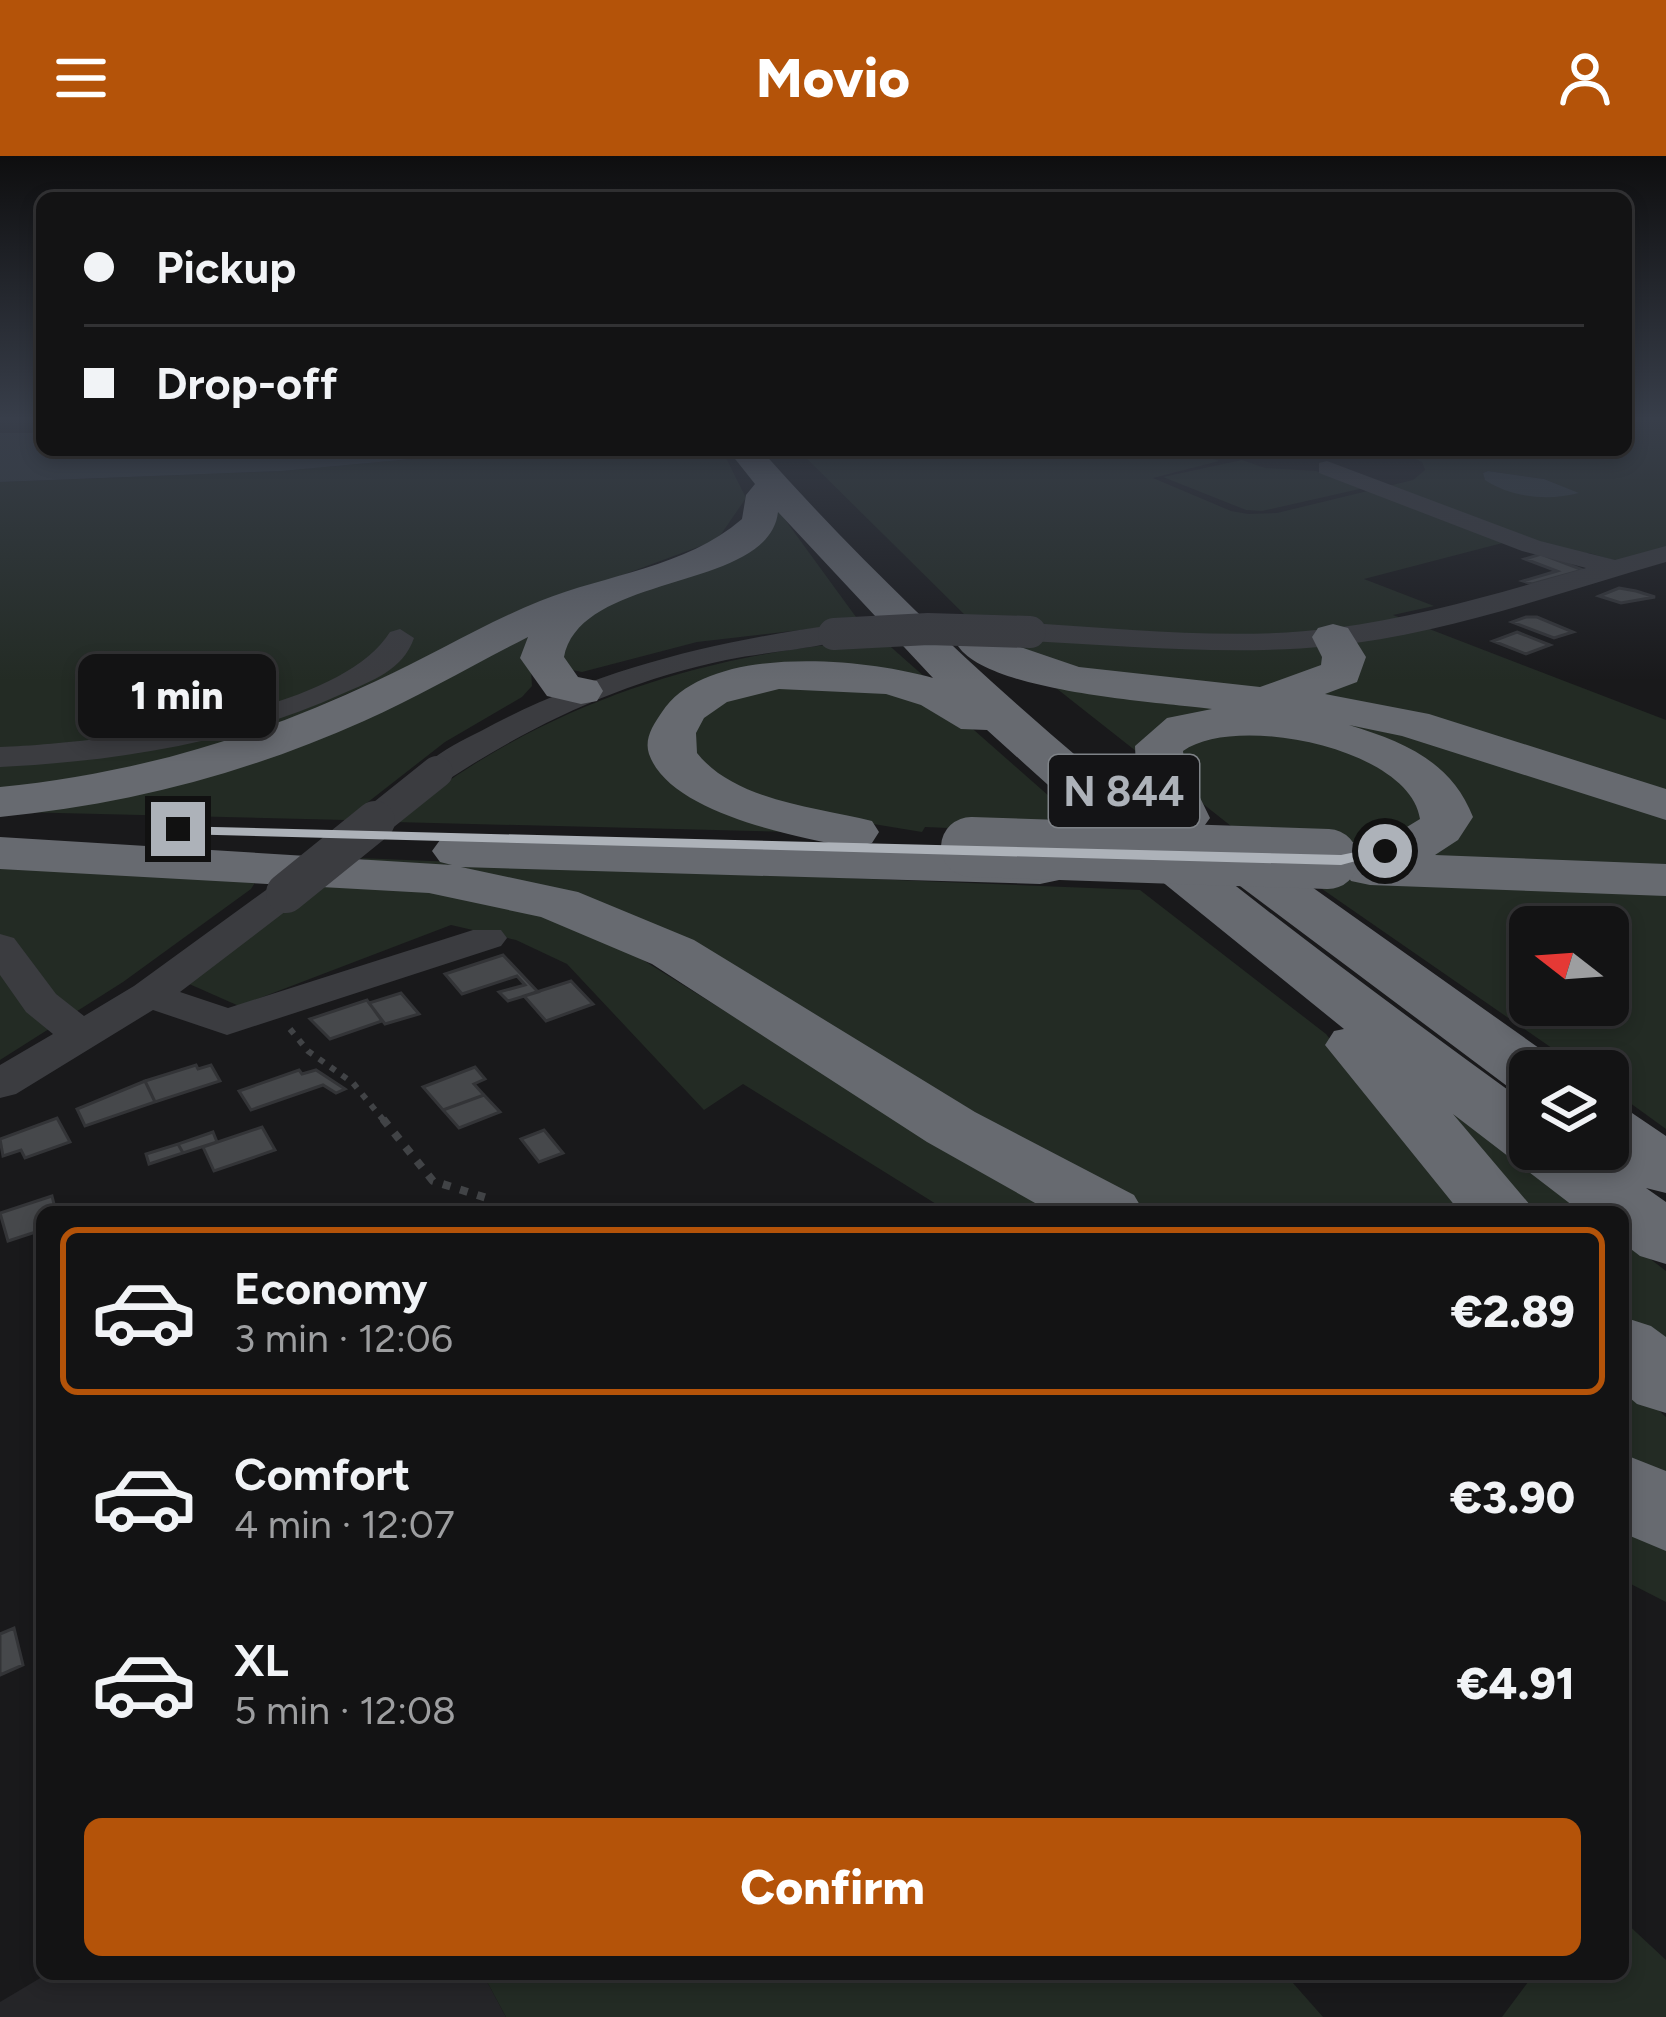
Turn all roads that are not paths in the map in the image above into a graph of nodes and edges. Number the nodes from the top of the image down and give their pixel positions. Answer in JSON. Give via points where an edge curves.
{"nodes":[{"id":1,"x":761,"y":507,"type":"edge"},
{"id":2,"x":799,"y":507,"type":"edge"},
{"id":3,"x":810,"y":507,"type":"edge"},
{"id":4,"x":1430,"y":507,"type":"edge"},
{"id":5,"x":1666,"y":554,"type":"edge"},
{"id":6,"x":1628,"y":568,"type":"junction"},
{"id":7,"x":890,"y":584,"type":"junction"},
{"id":8,"x":593,"y":597,"type":"junction"},
{"id":9,"x":1333,"y":637,"type":"junction"},
{"id":10,"x":400,"y":638,"type":"dead end"},
{"id":11,"x":979,"y":646,"type":"junction"},
{"id":12,"x":581,"y":691,"type":"junction"},
{"id":13,"x":1262,"y":701,"type":"junction"},
{"id":14,"x":1024,"y":739,"type":"junction"},
{"id":15,"x":0,"y":757,"type":"edge"},
{"id":16,"x":0,"y":802,"type":"edge"},
{"id":17,"x":1666,"y":806,"type":"edge"},
{"id":18,"x":1184,"y":818,"type":"junction"},
{"id":19,"x":0,"y":825,"type":"edge"},
{"id":20,"x":490,"y":837,"type":"junction"},
{"id":21,"x":0,"y":839,"type":"edge"},
{"id":22,"x":971,"y":847,"type":"junction"},
{"id":23,"x":0,"y":853,"type":"edge"},
{"id":24,"x":1051,"y":863,"type":"junction"},
{"id":25,"x":1341,"y":866,"type":"junction"},
{"id":26,"x":1652,"y":887,"type":"edge"},
{"id":27,"x":487,"y":938,"type":"dead end"},
{"id":28,"x":0,"y":946,"type":"edge"},
{"id":29,"x":1291,"y":958,"type":"junction"},
{"id":30,"x":148,"y":995,"type":"junction"},
{"id":31,"x":83,"y":1036,"type":"junction"},
{"id":32,"x":1509,"y":1057,"type":"edge"},
{"id":33,"x":0,"y":1084,"type":"edge"},
{"id":34,"x":1509,"y":1085,"type":"edge"},
{"id":35,"x":1509,"y":1123,"type":"edge"},
{"id":36,"x":1629,"y":1138,"type":"edge"},
{"id":37,"x":1629,"y":1143,"type":"edge"},
{"id":38,"x":1666,"y":1155,"type":"edge"},
{"id":39,"x":1572,"y":1170,"type":"edge"},
{"id":40,"x":1627,"y":1170,"type":"edge"},
{"id":41,"x":1666,"y":1170,"type":"edge"},
{"id":42,"x":1666,"y":1198,"type":"edge"},
{"id":43,"x":1097,"y":1206,"type":"edge"},
{"id":44,"x":1495,"y":1206,"type":"edge"},
{"id":45,"x":1622,"y":1206,"type":"edge"},
{"id":46,"x":1629,"y":1211,"type":"edge"},
{"id":47,"x":1666,"y":1238,"type":"edge"},
{"id":48,"x":1629,"y":1352,"type":"edge"},
{"id":49,"x":1666,"y":1382,"type":"edge"},
{"id":50,"x":1629,"y":1493,"type":"edge"},
{"id":51,"x":1666,"y":1514,"type":"edge"}],
"edges":[{"from":1,"to":8,"type":"highway","via":[[759,523],[731,545]]},
{"from":2,"to":14,"type":"highway","number":"N 844","via":[[862,585]]},
{"from":3,"to":7,"type":"highway","number":"N 844"},
{"from":4,"to":6,"type":"street","via":[[1531,545]]},
{"from":5,"to":6,"type":"street"},
{"from":6,"to":9,"type":"street"},
{"from":7,"to":11,"type":"highway","via":[[926,600]]},
{"from":7,"to":34,"type":"highway","number":"N 844","via":[[1183,840]]},
{"from":8,"to":12,"type":"highway","via":[[556,623],[542,658],[563,687]]},
{"from":8,"to":16,"type":"highway","via":[[269,744],[106,787]]},
{"from":9,"to":12,"type":"street","bridge":true,"via":[[1220,643],[928,629],[834,634],[662,663]]},
{"from":9,"to":13,"type":"highway","via":[[1344,657],[1341,673]]},
{"from":10,"to":15,"type":"street","via":[[365,672],[239,725],[142,746]]},
{"from":11,"to":13,"type":"highway","via":[[1063,677]]},
{"from":11,"to":18,"type":"highway"},
{"from":12,"to":30,"type":"street","bridge":true,"via":[[437,772]]},
{"from":13,"to":17,"type":"highway","via":[[1413,724]]},
{"from":14,"to":22,"type":"highway","via":[[928,691],[826,674],[728,688],[688,711],[671,735],[677,760],[700,781],[769,814]]},
{"from":14,"to":29,"type":"highway","number":"N 844"},
{"from":18,"to":25,"type":"highway","via":[[1158,768],[1159,746],[1174,731],[1224,719],[1311,729],[1370,748],[1420,773],[1447,802],[1443,826],[1424,840]]},
{"from":18,"to":32,"type":"highway"},
{"from":19,"to":20,"type":"highway"},
{"from":20,"to":22,"type":"highway"},
{"from":20,"to":24,"type":"highway"},
{"from":21,"to":24,"type":"highway"},
{"from":22,"to":25,"type":"highway","bridge":true},
{"from":23,"to":43,"type":"highway","via":[[430,877],[558,904],[673,952],[951,1127]]},
{"from":24,"to":25,"type":"highway"},
{"from":25,"to":26,"type":"highway"},
{"from":27,"to":30,"type":"street","via":[[227,1022]]},
{"from":28,"to":31,"type":"street","via":[[41,1003]]},
{"from":29,"to":35,"type":"highway","number":"N 844"},
{"from":29,"to":44,"type":"highway","via":[[1305,994]]},
{"from":30,"to":31,"type":"street"},
{"from":31,"to":33,"type":"street"},
{"from":36,"to":38,"type":"highway"},
{"from":37,"to":41,"type":"highway"},
{"from":39,"to":45,"type":"highway"},
{"from":40,"to":42,"type":"highway"},
{"from":46,"to":47,"type":"highway"},
{"from":48,"to":49,"type":"highway"},
{"from":50,"to":51,"type":"highway"}]}
